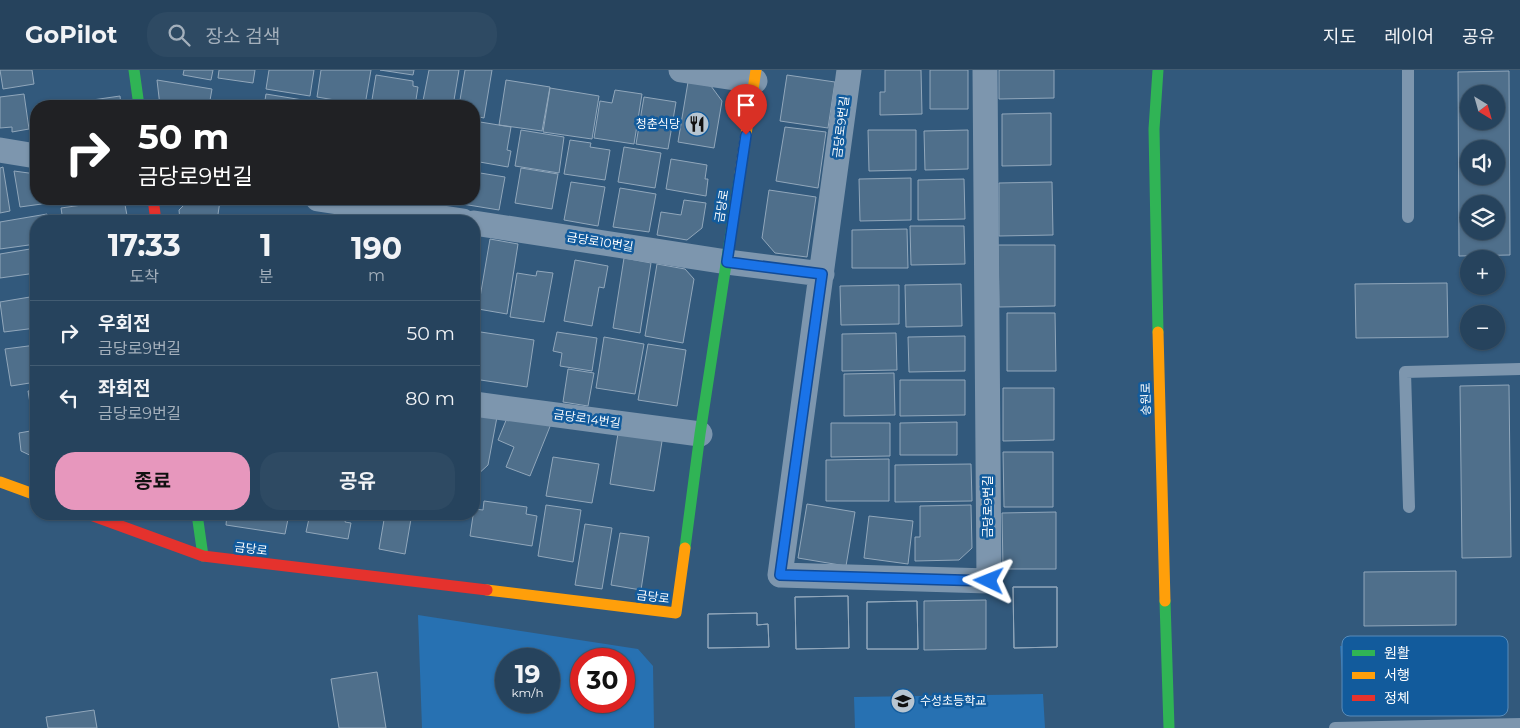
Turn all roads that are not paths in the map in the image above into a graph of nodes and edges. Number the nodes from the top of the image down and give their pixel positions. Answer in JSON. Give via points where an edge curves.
{"nodes":[{"id":1,"x":134,"y":70,"type":"edge"},
{"id":2,"x":681,"y":70,"type":"edge"},
{"id":3,"x":849,"y":70,"type":"edge"},
{"id":4,"x":985,"y":70,"type":"edge"},
{"id":5,"x":1158,"y":70,"type":"edge"},
{"id":6,"x":1408,"y":70,"type":"edge"},
{"id":7,"x":755,"y":75,"type":"edge"},
{"id":8,"x":138,"y":100,"type":"edge"},
{"id":9,"x":0,"y":150,"type":"edge"},
{"id":10,"x":30,"y":155,"type":"edge"},
{"id":11,"x":358,"y":205,"type":"edge"},
{"id":12,"x":423,"y":215,"type":"edge"},
{"id":13,"x":1408,"y":217,"type":"dead end"},
{"id":14,"x":480,"y":224,"type":"edge"},
{"id":15,"x":727,"y":262,"type":"junction"},
{"id":16,"x":822,"y":274,"type":"junction"},
{"id":17,"x":1520,"y":369,"type":"edge"},
{"id":18,"x":480,"y":405,"type":"edge"},
{"id":19,"x":700,"y":434,"type":"junction"},
{"id":20,"x":0,"y":482,"type":"edge"},
{"id":21,"x":30,"y":493,"type":"edge"},
{"id":22,"x":1408,"y":507,"type":"dead end"},
{"id":23,"x":105,"y":520,"type":"edge"},
{"id":24,"x":198,"y":520,"type":"edge"},
{"id":25,"x":204,"y":556,"type":"junction"},
{"id":26,"x":1520,"y":724,"type":"edge"},
{"id":27,"x":1169,"y":728,"type":"edge"},
{"id":28,"x":1335,"y":728,"type":"edge"}],
"edges":[{"from":1,"to":8,"type":"street"},
{"from":2,"to":7,"type":"street"},
{"from":3,"to":16,"type":"street","name":"금당로9번길"},
{"from":4,"to":16,"type":"street","name":"금당로9번길","via":[[989,581],[780,575]]},
{"from":5,"to":27,"type":"street","name":"송원로","via":[[1155,139],[1159,384]]},
{"from":6,"to":13,"type":"lane"},
{"from":7,"to":15,"type":"street","name":"금당로"},
{"from":9,"to":10,"type":"street"},
{"from":11,"to":12,"type":"street"},
{"from":14,"to":15,"type":"street","name":"금당로10번길"},
{"from":15,"to":16,"type":"street"},
{"from":15,"to":19,"type":"street","name":"금당로"},
{"from":17,"to":22,"type":"lane","via":[[1405,372]]},
{"from":18,"to":19,"type":"street","name":"금당로14번길"},
{"from":19,"to":25,"type":"street","name":"금당로","via":[[676,613]]},
{"from":20,"to":21,"type":"street"},
{"from":23,"to":25,"type":"street","name":"금당로"},
{"from":24,"to":25,"type":"street"},
{"from":26,"to":28,"type":"lane"}]}
